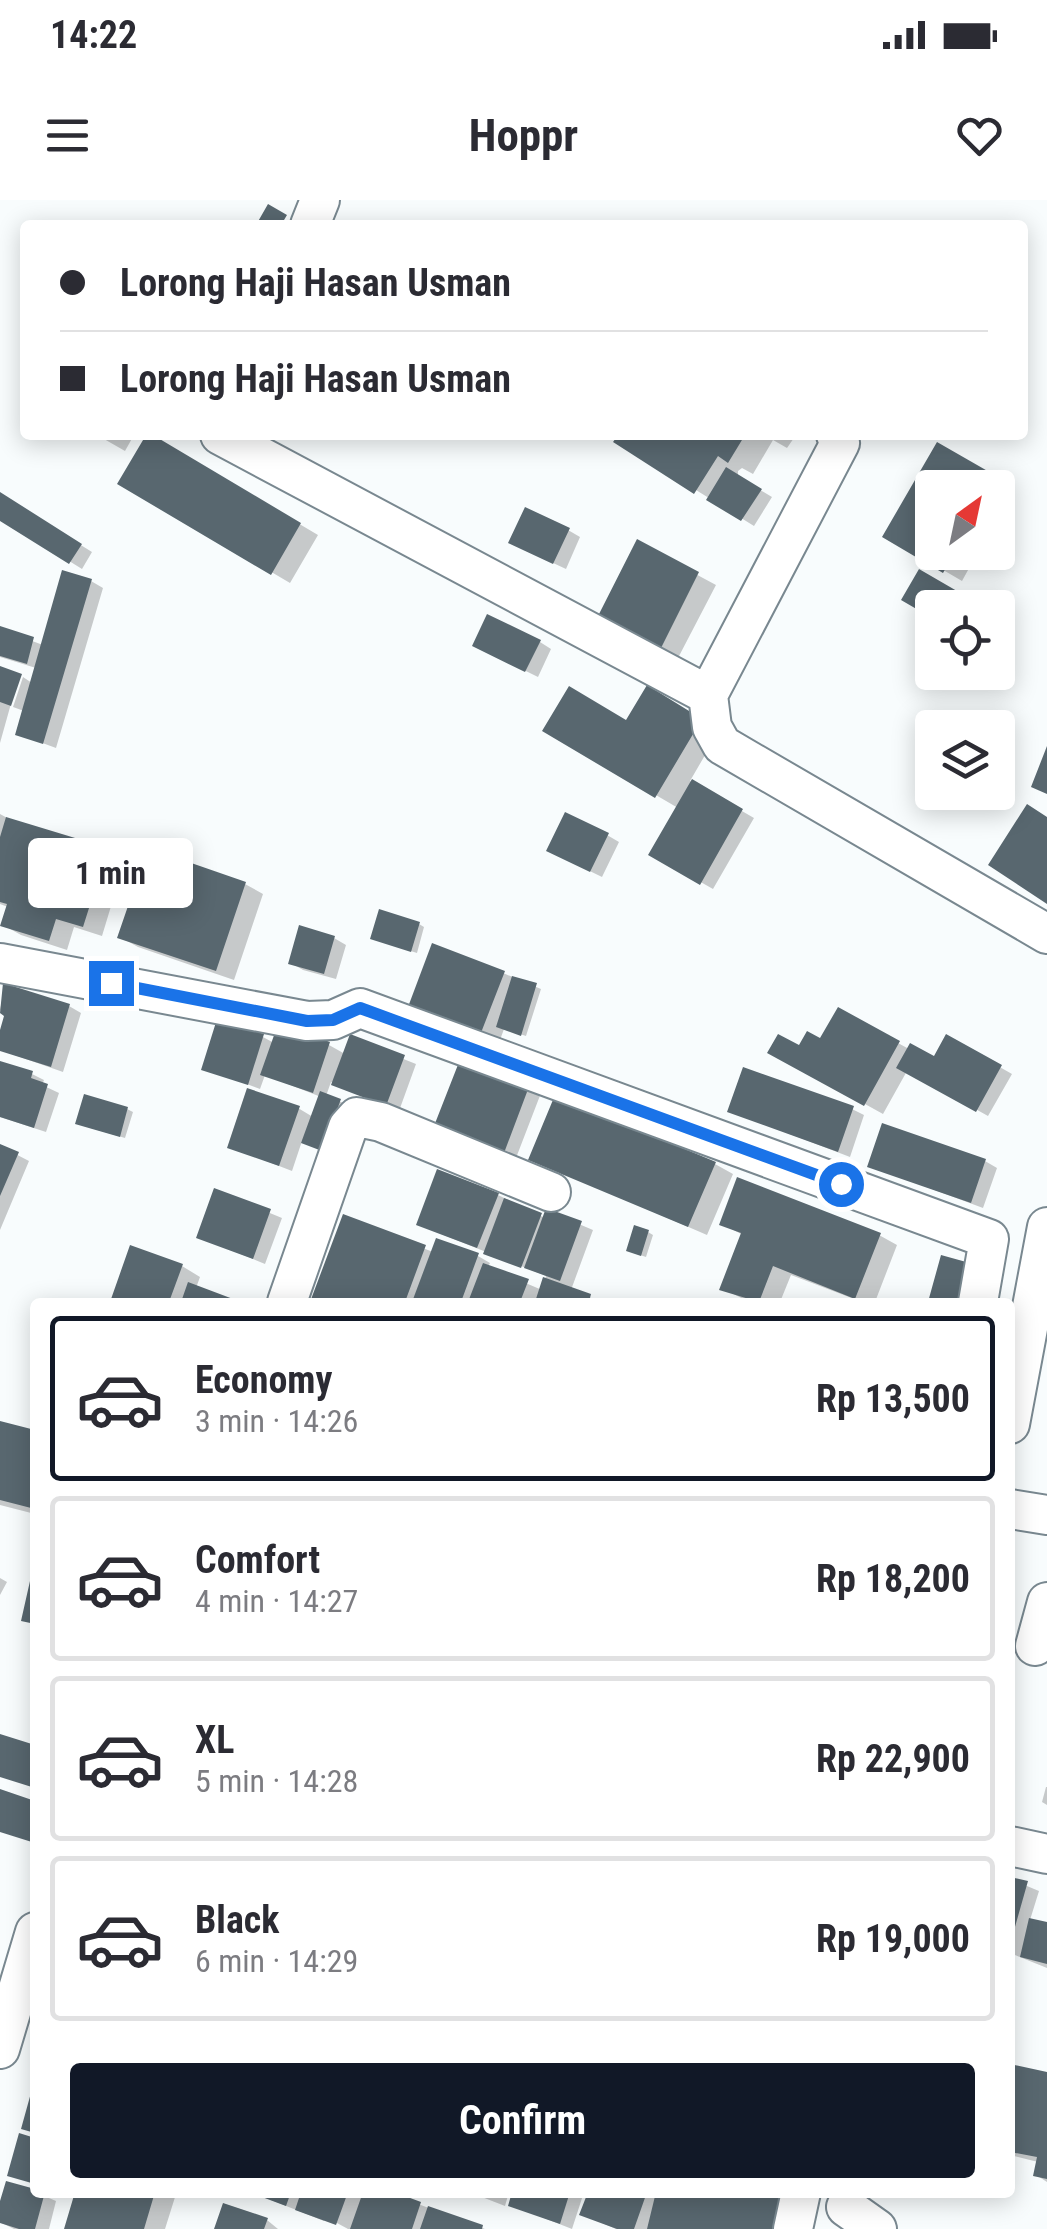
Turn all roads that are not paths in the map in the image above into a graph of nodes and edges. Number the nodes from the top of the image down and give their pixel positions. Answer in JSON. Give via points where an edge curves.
{"nodes":[{"id":1,"x":229,"y":440,"type":"edge"},
{"id":2,"x":837,"y":440,"type":"edge"},
{"id":3,"x":708,"y":696,"type":"junction"},
{"id":4,"x":1047,"y":934,"type":"edge"},
{"id":5,"x":0,"y":963,"type":"edge"},
{"id":6,"x":551,"y":1192,"type":"dead end"},
{"id":7,"x":1047,"y":1227,"type":"edge"},
{"id":8,"x":288,"y":1298,"type":"edge"},
{"id":9,"x":979,"y":1298,"type":"edge"},
{"id":10,"x":1037,"y":1338,"type":"edge"},
{"id":11,"x":1015,"y":1408,"type":"edge"},
{"id":12,"x":1015,"y":1510,"type":"edge"},
{"id":13,"x":1047,"y":1515,"type":"edge"},
{"id":14,"x":1047,"y":1602,"type":"edge"},
{"id":15,"x":1035,"y":1646,"type":"dead end"},
{"id":16,"x":1015,"y":1847,"type":"edge"},
{"id":17,"x":1047,"y":1854,"type":"edge"},
{"id":18,"x":30,"y":1949,"type":"edge"},
{"id":19,"x":0,"y":2049,"type":"edge"},
{"id":20,"x":800,"y":2198,"type":"edge"},
{"id":21,"x":793,"y":2229,"type":"edge"}],
"edges":[{"from":1,"to":3,"type":"street"},
{"from":2,"to":3,"type":"street"},
{"from":3,"to":4,"type":"street","via":[[722,745]]},
{"from":5,"to":9,"type":"street","via":[[307,1021],[333,1020],[360,1008],[989,1239]]},
{"from":6,"to":8,"type":"street","via":[[357,1117]]},
{"from":7,"to":10,"type":"street"},
{"from":10,"to":11,"type":"street"},
{"from":12,"to":13,"type":"street"},
{"from":14,"to":15,"type":"street"},
{"from":16,"to":17,"type":"street"},
{"from":18,"to":19,"type":"street"},
{"from":20,"to":21,"type":"street"}]}
